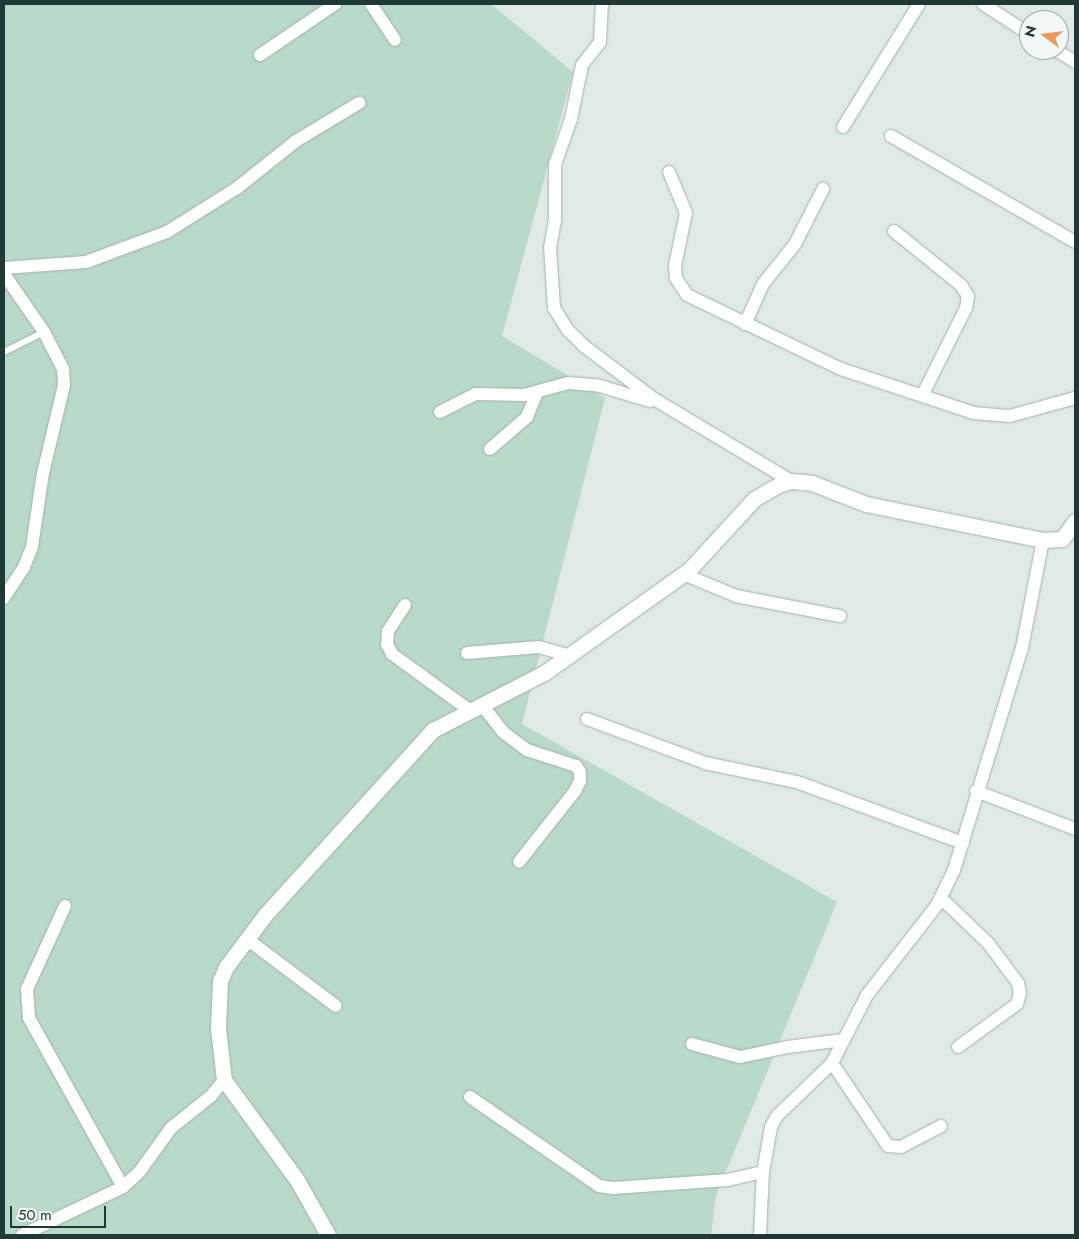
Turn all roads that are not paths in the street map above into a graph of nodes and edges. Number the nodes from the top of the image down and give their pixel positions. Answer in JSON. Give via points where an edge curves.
{"nodes":[{"id":1,"x":335,"y":4,"type":"edge"},
{"id":2,"x":372,"y":4,"type":"edge"},
{"id":3,"x":602,"y":4,"type":"edge"},
{"id":4,"x":919,"y":4,"type":"edge"},
{"id":5,"x":983,"y":4,"type":"edge"},
{"id":6,"x":1019,"y":27,"type":"edge"},
{"id":7,"x":396,"y":40,"type":"dead end"},
{"id":8,"x":260,"y":55,"type":"dead end"},
{"id":9,"x":360,"y":103,"type":"dead end"},
{"id":10,"x":844,"y":127,"type":"dead end"},
{"id":11,"x":891,"y":136,"type":"dead end"},
{"id":12,"x":669,"y":172,"type":"dead end"},
{"id":13,"x":823,"y":189,"type":"dead end"},
{"id":14,"x":894,"y":232,"type":"dead end"},
{"id":15,"x":1075,"y":242,"type":"edge"},
{"id":16,"x":4,"y":268,"type":"edge"},
{"id":17,"x":4,"y":274,"type":"edge"},
{"id":18,"x":745,"y":324,"type":"junction"},
{"id":19,"x":44,"y":332,"type":"junction"},
{"id":20,"x":4,"y":352,"type":"edge"},
{"id":21,"x":537,"y":392,"type":"junction"},
{"id":22,"x":922,"y":396,"type":"junction"},
{"id":23,"x":1075,"y":398,"type":"edge"},
{"id":24,"x":660,"y":403,"type":"junction"},
{"id":25,"x":440,"y":412,"type":"dead end"},
{"id":26,"x":490,"y":449,"type":"dead end"},
{"id":27,"x":791,"y":481,"type":"junction"},
{"id":28,"x":1075,"y":521,"type":"edge"},
{"id":29,"x":1069,"y":539,"type":"edge"},
{"id":30,"x":1043,"y":540,"type":"junction"},
{"id":31,"x":683,"y":574,"type":"junction"},
{"id":32,"x":4,"y":598,"type":"edge"},
{"id":33,"x":405,"y":605,"type":"dead end"},
{"id":34,"x":840,"y":616,"type":"dead end"},
{"id":35,"x":467,"y":653,"type":"dead end"},
{"id":36,"x":567,"y":655,"type":"junction"},
{"id":37,"x":476,"y":708,"type":"junction"},
{"id":38,"x":587,"y":719,"type":"dead end"},
{"id":39,"x":976,"y":791,"type":"junction"},
{"id":40,"x":1075,"y":829,"type":"edge"},
{"id":41,"x":963,"y":842,"type":"junction"},
{"id":42,"x":519,"y":862,"type":"dead end"},
{"id":43,"x":941,"y":898,"type":"junction"},
{"id":44,"x":65,"y":906,"type":"dead end"},
{"id":45,"x":247,"y":938,"type":"junction"},
{"id":46,"x":336,"y":1006,"type":"dead end"},
{"id":47,"x":844,"y":1040,"type":"junction"},
{"id":48,"x":692,"y":1044,"type":"dead end"},
{"id":49,"x":958,"y":1047,"type":"dead end"},
{"id":50,"x":832,"y":1063,"type":"junction"},
{"id":51,"x":224,"y":1080,"type":"junction"},
{"id":52,"x":470,"y":1097,"type":"dead end"},
{"id":53,"x":941,"y":1126,"type":"dead end"},
{"id":54,"x":763,"y":1172,"type":"junction"},
{"id":55,"x":123,"y":1187,"type":"junction"},
{"id":56,"x":22,"y":1235,"type":"edge"},
{"id":57,"x":328,"y":1235,"type":"edge"},
{"id":58,"x":760,"y":1235,"type":"edge"}],
"edges":[{"from":1,"to":8,"type":"street"},
{"from":2,"to":7,"type":"street"},
{"from":3,"to":24,"type":"street","via":[[602,37],[582,65],[571,119],[555,165],[555,220],[550,247],[554,308],[566,329],[584,346]]},
{"from":4,"to":10,"type":"street"},
{"from":5,"to":6,"type":"street"},
{"from":9,"to":16,"type":"street","via":[[296,142],[237,188],[175,228],[95,260]]},
{"from":11,"to":15,"type":"street"},
{"from":12,"to":18,"type":"street","via":[[686,213],[675,265],[680,290]]},
{"from":13,"to":18,"type":"street","via":[[795,244],[762,284]]},
{"from":14,"to":22,"type":"street","via":[[961,285],[968,296],[966,308]]},
{"from":17,"to":19,"type":"street"},
{"from":18,"to":22,"type":"street","via":[[841,368]]},
{"from":19,"to":20,"type":"lane"},
{"from":19,"to":32,"type":"street","via":[[63,369],[64,385],[43,473],[32,547],[24,567]]},
{"from":21,"to":24,"type":"street","via":[[568,383],[586,384]]},
{"from":21,"to":25,"type":"street","via":[[513,396],[475,394]]},
{"from":21,"to":26,"type":"street","via":[[527,417]]},
{"from":22,"to":23,"type":"street","via":[[992,416],[1010,416]]},
{"from":24,"to":27,"type":"street"},
{"from":27,"to":30,"type":"street","via":[[812,483],[874,506]]},
{"from":27,"to":31,"type":"street","via":[[767,489],[754,499]]},
{"from":28,"to":29,"type":"street"},
{"from":29,"to":30,"type":"street"},
{"from":30,"to":39,"type":"street","via":[[1022,648]]},
{"from":31,"to":34,"type":"street","via":[[736,596]]},
{"from":31,"to":36,"type":"street"},
{"from":33,"to":37,"type":"street","via":[[388,631],[387,644],[392,654]]},
{"from":35,"to":36,"type":"street","via":[[539,647]]},
{"from":36,"to":37,"type":"street","via":[[524,685]]},
{"from":37,"to":42,"type":"street","via":[[527,750],[576,766],[580,772],[575,791]]},
{"from":37,"to":45,"type":"street","via":[[433,730],[416,747]]},
{"from":38,"to":41,"type":"street","via":[[705,763],[797,782]]},
{"from":39,"to":40,"type":"street"},
{"from":39,"to":41,"type":"street"},
{"from":41,"to":43,"type":"street"},
{"from":43,"to":47,"type":"street","via":[[867,995]]},
{"from":43,"to":49,"type":"street","via":[[988,944],[1018,983],[1020,993],[1017,1004]]},
{"from":44,"to":55,"type":"street","via":[[27,989],[29,1018]]},
{"from":45,"to":46,"type":"street"},
{"from":45,"to":51,"type":"street","via":[[226,967],[218,995]]},
{"from":47,"to":48,"type":"street","via":[[740,1057]]},
{"from":47,"to":50,"type":"street"},
{"from":50,"to":53,"type":"street","via":[[888,1146],[901,1147]]},
{"from":50,"to":54,"type":"street","via":[[777,1116]]},
{"from":51,"to":55,"type":"street","via":[[211,1096],[171,1128],[140,1171]]},
{"from":51,"to":57,"type":"street","via":[[297,1180]]},
{"from":52,"to":54,"type":"street","via":[[599,1186],[613,1188],[728,1180]]},
{"from":54,"to":58,"type":"street"},
{"from":55,"to":56,"type":"street"}]}
